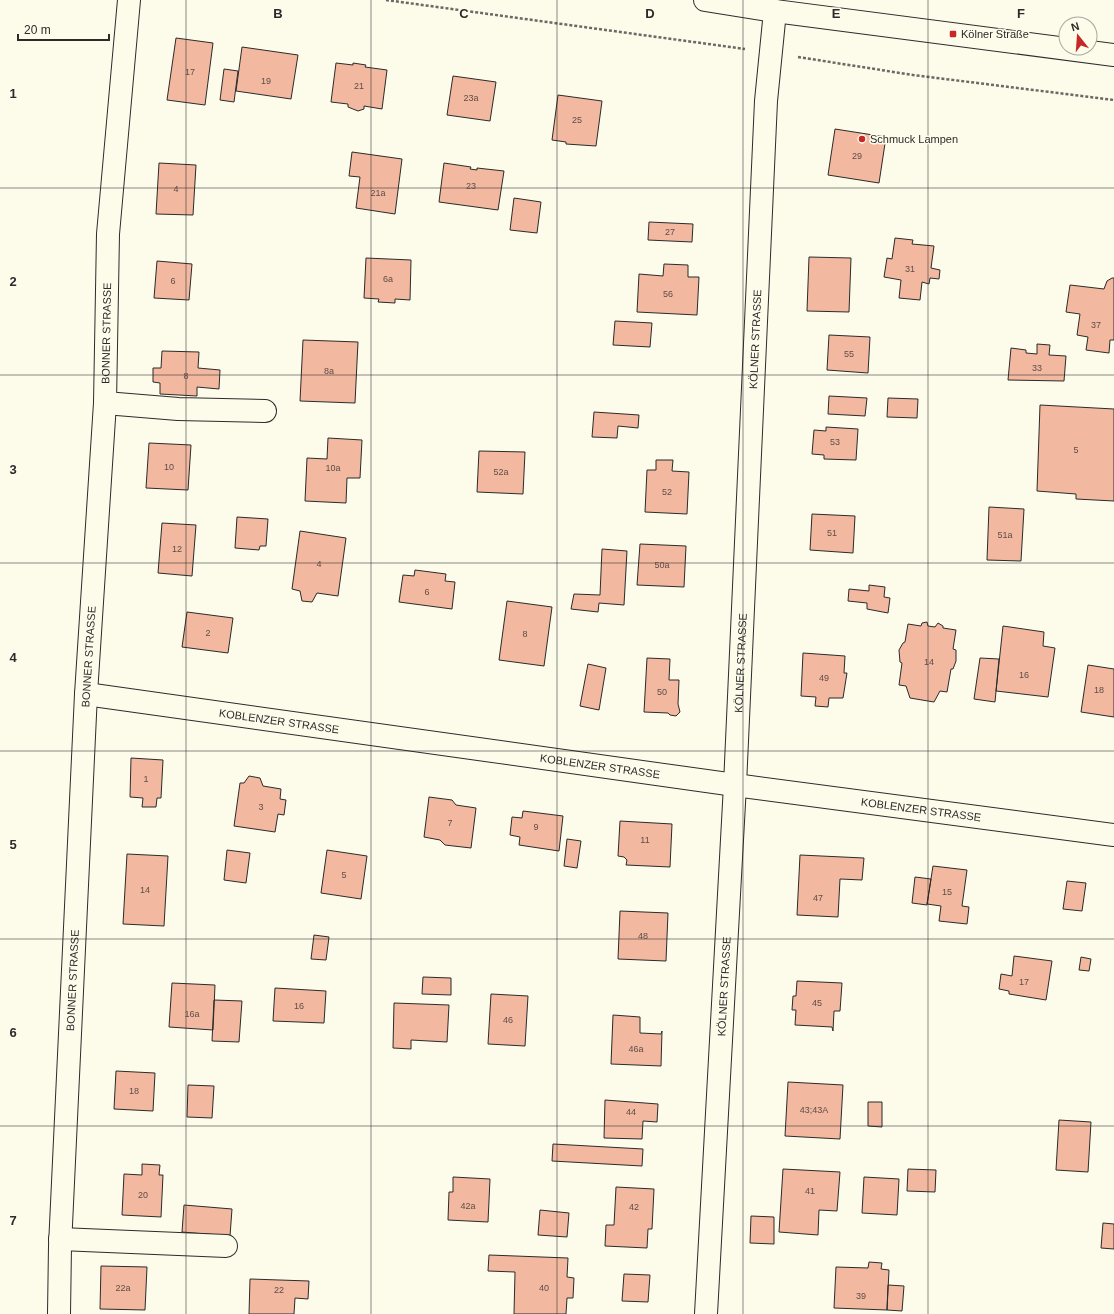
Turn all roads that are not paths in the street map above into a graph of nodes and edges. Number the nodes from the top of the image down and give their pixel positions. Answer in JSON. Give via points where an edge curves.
{"nodes":[{"id":1,"x":129,"y":0,"type":"edge"},
{"id":2,"x":705,"y":0,"type":"edge"},
{"id":3,"x":754,"y":4,"type":"edge"},
{"id":4,"x":776,"y":11,"type":"junction"},
{"id":5,"x":1114,"y":55,"type":"edge"},
{"id":6,"x":105,"y":404,"type":"junction"},
{"id":7,"x":265,"y":410,"type":"dead end"},
{"id":8,"x":86,"y":694,"type":"junction"},
{"id":9,"x":735,"y":785,"type":"junction"},
{"id":10,"x":1114,"y":835,"type":"edge"},
{"id":11,"x":60,"y":1239,"type":"junction"},
{"id":12,"x":226,"y":1246,"type":"dead end"},
{"id":13,"x":59,"y":1314,"type":"edge"},
{"id":14,"x":706,"y":1314,"type":"edge"}],
"edges":[{"from":1,"to":6,"type":"street","name":"BONNER STRASSE","via":[[108,234]]},
{"from":2,"to":3,"type":"street"},
{"from":3,"to":4,"type":"street"},
{"from":4,"to":5,"type":"street"},
{"from":4,"to":9,"type":"street","name":"KÖLNER STRASSE","via":[[766,101]]},
{"from":6,"to":7,"type":"street","via":[[178,409]]},
{"from":6,"to":8,"type":"street","name":"BONNER STRASSE"},
{"from":8,"to":9,"type":"street","name":"KOBLENZER STRASSE"},
{"from":8,"to":11,"type":"street","name":"BONNER STRASSE"},
{"from":9,"to":10,"type":"street","name":"KOBLENZER STRASSE"},
{"from":9,"to":14,"type":"street","name":"KÖLNER STRASSE"},
{"from":11,"to":12,"type":"street"},
{"from":11,"to":13,"type":"street","name":"BONNER STRASSE"}]}
